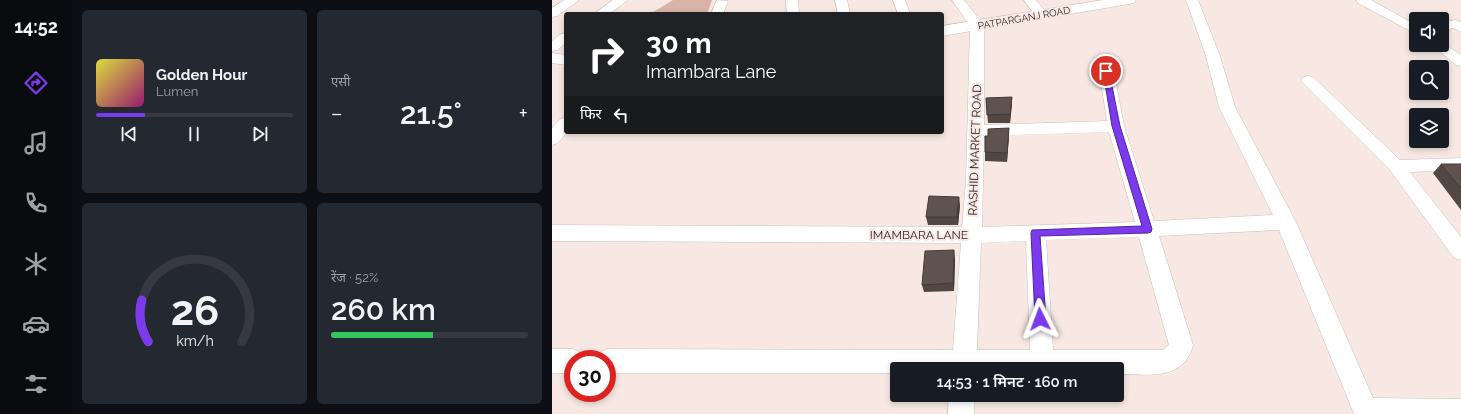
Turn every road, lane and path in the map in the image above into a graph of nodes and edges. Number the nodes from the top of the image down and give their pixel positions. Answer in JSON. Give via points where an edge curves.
{"nodes":[{"id":1,"x":572,"y":0,"type":"edge"},
{"id":2,"x":622,"y":0,"type":"edge"},
{"id":3,"x":792,"y":0,"type":"edge"},
{"id":4,"x":840,"y":0,"type":"edge"},
{"id":5,"x":899,"y":0,"type":"edge"},
{"id":6,"x":958,"y":0,"type":"edge"},
{"id":7,"x":1030,"y":0,"type":"edge"},
{"id":8,"x":1129,"y":0,"type":"edge"},
{"id":9,"x":1192,"y":0,"type":"edge"},
{"id":10,"x":1362,"y":0,"type":"edge"},
{"id":11,"x":722,"y":1,"type":"dead end"},
{"id":12,"x":1096,"y":3,"type":"edge"},
{"id":13,"x":603,"y":12,"type":"edge"},
{"id":14,"x":718,"y":12,"type":"edge"},
{"id":15,"x":793,"y":12,"type":"edge"},
{"id":16,"x":843,"y":12,"type":"edge"},
{"id":17,"x":903,"y":12,"type":"edge"},
{"id":18,"x":552,"y":13,"type":"edge"},
{"id":19,"x":1042,"y":15,"type":"junction"},
{"id":20,"x":977,"y":26,"type":"junction"},
{"id":21,"x":1409,"y":26,"type":"edge"},
{"id":22,"x":552,"y":30,"type":"edge"},
{"id":23,"x":564,"y":32,"type":"edge"},
{"id":24,"x":944,"y":32,"type":"edge"},
{"id":25,"x":564,"y":38,"type":"edge"},
{"id":26,"x":552,"y":47,"type":"edge"},
{"id":27,"x":1447,"y":52,"type":"edge"},
{"id":28,"x":1104,"y":57,"type":"dead end"},
{"id":29,"x":552,"y":58,"type":"edge"},
{"id":30,"x":564,"y":60,"type":"edge"},
{"id":31,"x":1461,"y":62,"type":"edge"},
{"id":32,"x":1308,"y":80,"type":"dead end"},
{"id":33,"x":564,"y":125,"type":"edge"},
{"id":34,"x":1116,"y":126,"type":"junction"},
{"id":35,"x":977,"y":131,"type":"junction"},
{"id":36,"x":552,"y":139,"type":"edge"},
{"id":37,"x":1461,"y":164,"type":"edge"},
{"id":38,"x":1396,"y":166,"type":"junction"},
{"id":39,"x":1286,"y":222,"type":"junction"},
{"id":40,"x":1148,"y":229,"type":"junction"},
{"id":41,"x":1036,"y":233,"type":"junction"},
{"id":42,"x":553,"y":235,"type":"edge"},
{"id":43,"x":972,"y":235,"type":"junction"},
{"id":44,"x":1461,"y":252,"type":"edge"},
{"id":45,"x":552,"y":361,"type":"edge"},
{"id":46,"x":564,"y":361,"type":"edge"},
{"id":47,"x":616,"y":361,"type":"edge"},
{"id":48,"x":964,"y":362,"type":"edge"},
{"id":49,"x":1042,"y":362,"type":"edge"},
{"id":50,"x":1124,"y":362,"type":"edge"},
{"id":51,"x":890,"y":364,"type":"edge"},
{"id":52,"x":962,"y":402,"type":"edge"},
{"id":53,"x":1367,"y":412,"type":"edge"},
{"id":54,"x":1461,"y":412,"type":"edge"},
{"id":55,"x":961,"y":414,"type":"edge"}],
"edges":[{"from":1,"to":18,"type":"street"},
{"from":2,"to":13,"type":"street"},
{"from":3,"to":15,"type":"street"},
{"from":4,"to":16,"type":"street"},
{"from":5,"to":17,"type":"street"},
{"from":6,"to":20,"type":"street"},
{"from":7,"to":19,"type":"street"},
{"from":8,"to":12,"type":"street","name":"PATPARGANJ ROAD"},
{"from":9,"to":39,"type":"street","via":[[1213,56],[1227,107]]},
{"from":10,"to":21,"type":"street"},
{"from":11,"to":14,"type":"street"},
{"from":12,"to":19,"type":"street","name":"PATPARGANJ ROAD"},
{"from":19,"to":20,"type":"street","name":"PATPARGANJ ROAD"},
{"from":20,"to":24,"type":"street","name":"PATPARGANJ ROAD"},
{"from":20,"to":35,"type":"street","name":"RASHID MARKET ROAD"},
{"from":22,"to":23,"type":"street"},
{"from":25,"to":26,"type":"street"},
{"from":27,"to":31,"type":"street"},
{"from":28,"to":34,"type":"street"},
{"from":29,"to":30,"type":"street"},
{"from":32,"to":38,"type":"street"},
{"from":33,"to":36,"type":"street"},
{"from":34,"to":35,"type":"street"},
{"from":34,"to":40,"type":"street"},
{"from":35,"to":43,"type":"street","name":"RASHID MARKET ROAD"},
{"from":37,"to":38,"type":"street"},
{"from":38,"to":44,"type":"street"},
{"from":39,"to":40,"type":"street","name":"IMAMBARA LANE"},
{"from":39,"to":53,"type":"street"},
{"from":40,"to":41,"type":"street","name":"IMAMBARA LANE"},
{"from":40,"to":50,"type":"street","via":[[1181,344],[1176,356],[1166,362]]},
{"from":41,"to":43,"type":"street","name":"IMAMBARA LANE"},
{"from":41,"to":49,"type":"street"},
{"from":42,"to":43,"type":"street","name":"IMAMBARA LANE"},
{"from":43,"to":48,"type":"street","name":"RASHID MARKET ROAD"},
{"from":45,"to":46,"type":"street"},
{"from":47,"to":51,"type":"street"},
{"from":52,"to":55,"type":"street"},
{"from":53,"to":54,"type":"street"}]}
